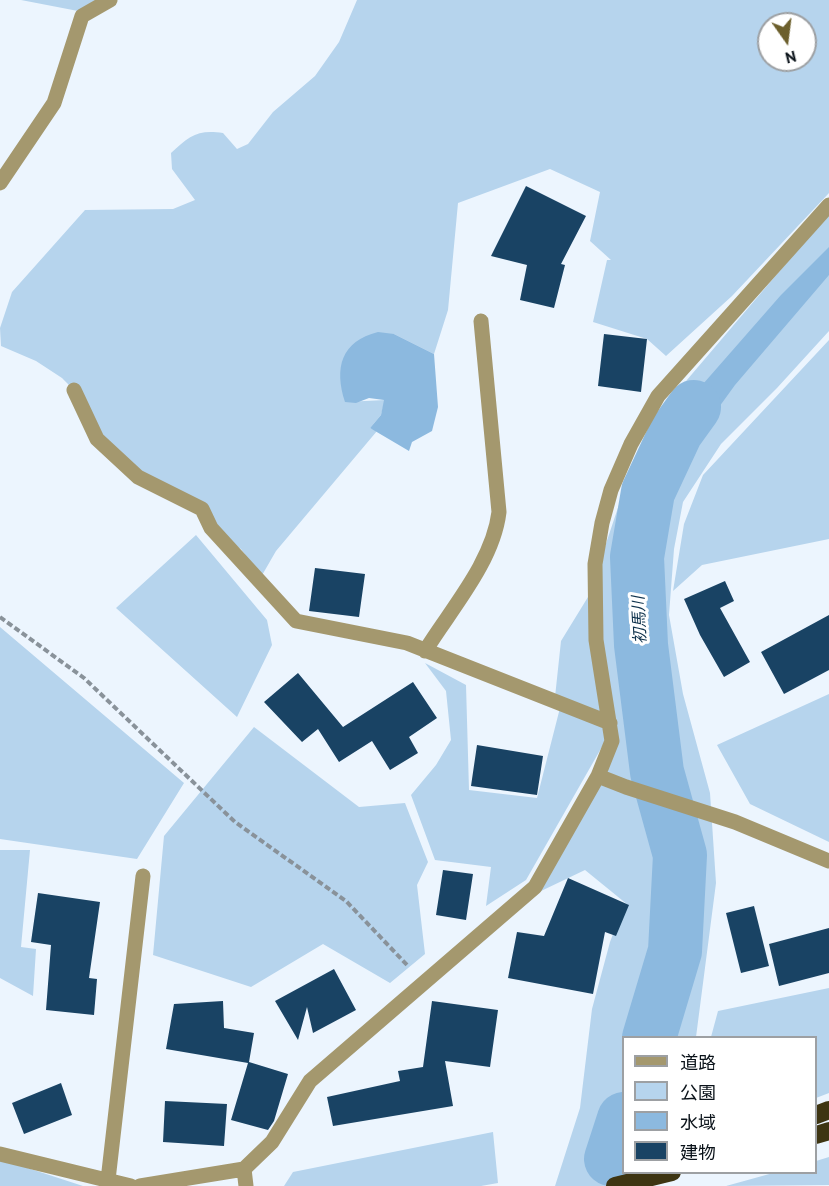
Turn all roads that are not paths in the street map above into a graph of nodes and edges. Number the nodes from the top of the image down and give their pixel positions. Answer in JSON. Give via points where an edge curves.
{"nodes":[{"id":1,"x":110,"y":0,"type":"edge"},
{"id":2,"x":0,"y":183,"type":"edge"},
{"id":3,"x":829,"y":205,"type":"edge"},
{"id":4,"x":481,"y":321,"type":"dead end"},
{"id":5,"x":74,"y":390,"type":"dead end"},
{"id":6,"x":425,"y":651,"type":"junction"},
{"id":7,"x":610,"y":723,"type":"junction"},
{"id":8,"x":598,"y":776,"type":"junction"},
{"id":9,"x":829,"y":861,"type":"edge"},
{"id":10,"x":143,"y":876,"type":"dead end"},
{"id":11,"x":0,"y":1154,"type":"edge"},
{"id":12,"x":244,"y":1169,"type":"junction"},
{"id":13,"x":655,"y":1174,"type":"edge"},
{"id":14,"x":668,"y":1174,"type":"edge"},
{"id":15,"x":108,"y":1180,"type":"junction"},
{"id":16,"x":624,"y":1184,"type":"edge"},
{"id":17,"x":131,"y":1186,"type":"edge"},
{"id":18,"x":140,"y":1186,"type":"edge"},
{"id":19,"x":246,"y":1186,"type":"edge"}],
"edges":[{"from":1,"to":2,"type":"street","via":[[82,16],[54,102]]},
{"from":3,"to":7,"type":"street","via":[[658,396],[611,490],[595,564],[596,640]]},
{"from":4,"to":6,"type":"street","via":[[498,525],[486,557]]},
{"from":5,"to":6,"type":"street","via":[[97,439],[138,477],[201,510],[211,528],[296,621],[407,643]]},
{"from":6,"to":7,"type":"street"},
{"from":7,"to":8,"type":"street","via":[[612,741]]},
{"from":8,"to":9,"type":"street","via":[[735,822]]},
{"from":8,"to":12,"type":"street","via":[[535,887],[310,1081],[272,1142]]},
{"from":10,"to":15,"type":"street"},
{"from":11,"to":15,"type":"street"},
{"from":12,"to":18,"type":"street"},
{"from":12,"to":19,"type":"street"},
{"from":13,"to":16,"type":"highway"},
{"from":14,"to":16,"type":"highway"},
{"from":15,"to":17,"type":"street"}]}
